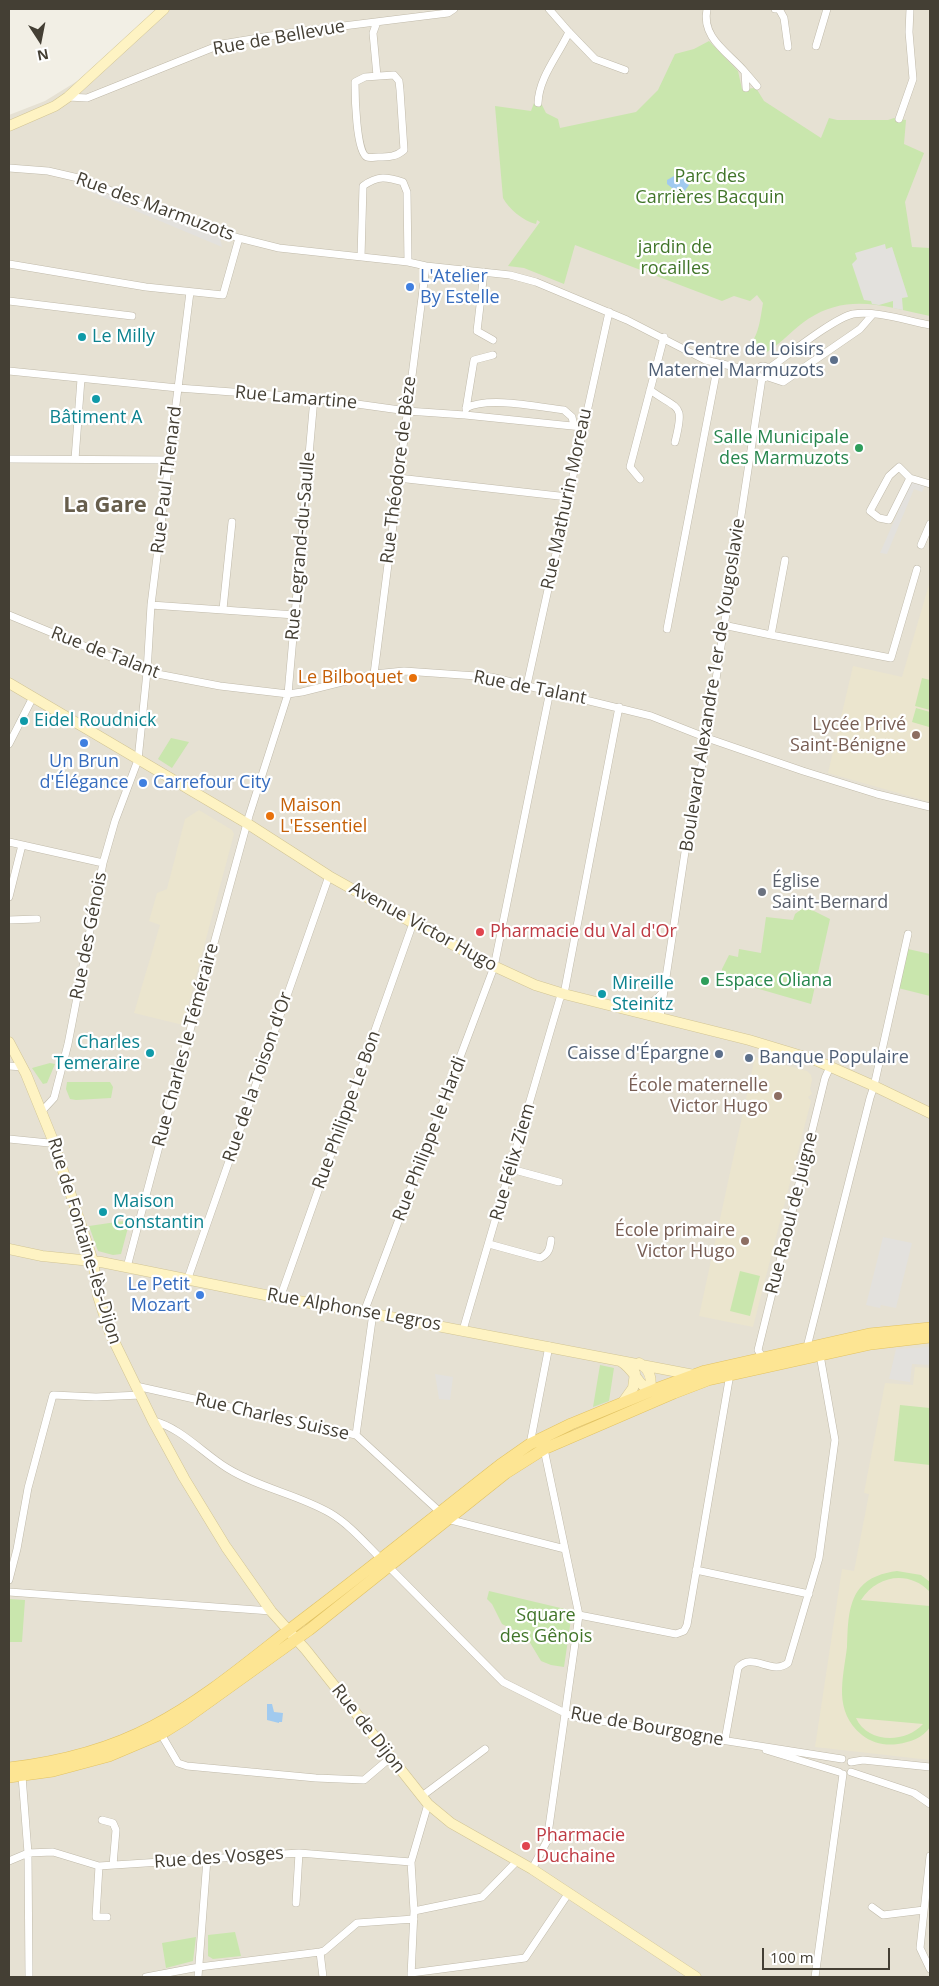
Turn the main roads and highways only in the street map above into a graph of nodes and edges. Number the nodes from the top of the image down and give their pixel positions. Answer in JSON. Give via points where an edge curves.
{"nodes":[{"id":1,"x":930,"y":1328,"type":"edge"},
{"id":2,"x":930,"y":1338,"type":"edge"},
{"id":3,"x":649,"y":1391,"type":"junction"},
{"id":4,"x":674,"y":1393,"type":"junction"},
{"id":5,"x":576,"y":1435,"type":"junction"},
{"id":6,"x":444,"y":1515,"type":"junction"},
{"id":7,"x":385,"y":1563,"type":"junction"},
{"id":8,"x":9,"y":1768,"type":"edge"},
{"id":9,"x":9,"y":1777,"type":"edge"}],
"edges":[{"from":1,"to":3,"type":"main road","via":[[870,1334],[807,1347],[729,1365]]},
{"from":2,"to":4,"type":"main road","via":[[871,1344],[730,1374]]},
{"from":3,"to":4,"type":"main road"},
{"from":3,"to":5,"type":"main road","via":[[637,1404],[602,1418]]},
{"from":3,"to":6,"type":"main road","via":[[530,1444],[500,1465]]},
{"from":4,"to":5,"type":"main road"},
{"from":5,"to":6,"type":"main road","via":[[544,1449]]},
{"from":6,"to":7,"type":"main road"},
{"from":7,"to":8,"type":"main road","via":[[288,1630],[203,1695],[153,1726],[80,1755]]},
{"from":7,"to":9,"type":"main road","via":[[297,1639],[161,1734],[134,1747],[82,1764]]}]}
